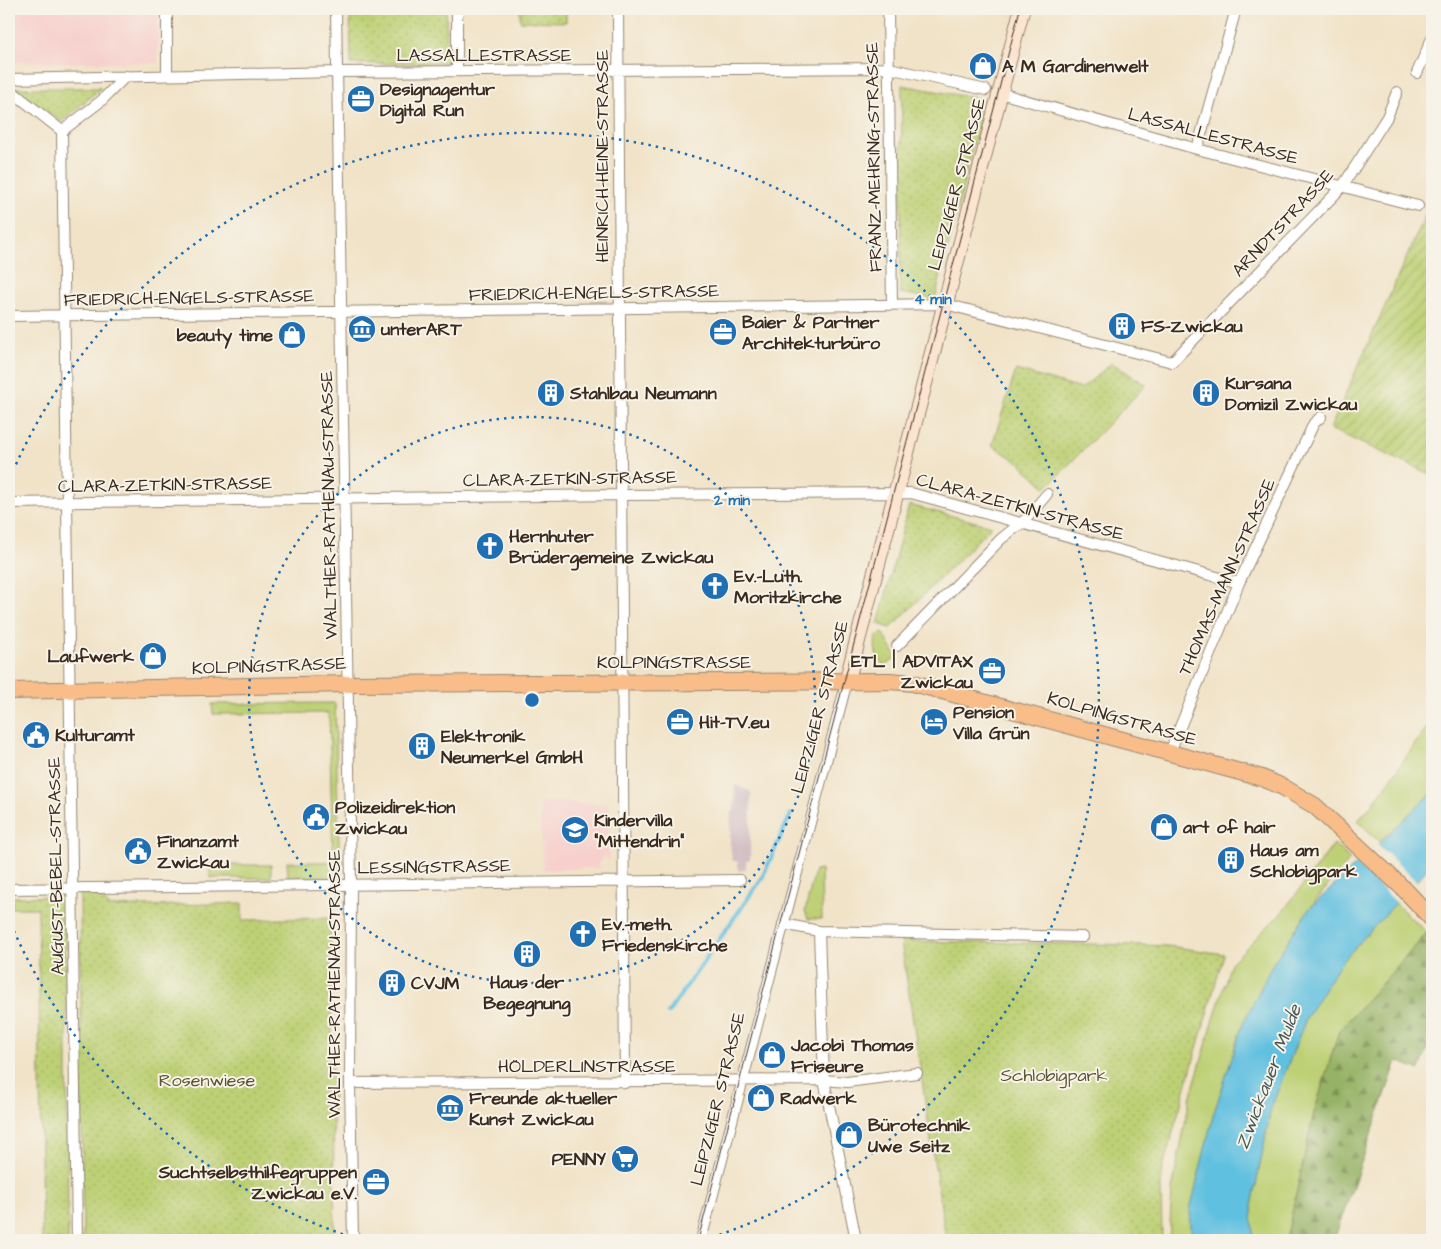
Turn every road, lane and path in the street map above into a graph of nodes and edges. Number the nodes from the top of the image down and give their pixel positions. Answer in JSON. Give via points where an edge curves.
{"nodes":[{"id":1,"x":167,"y":9,"type":"edge"},
{"id":2,"x":336,"y":9,"type":"edge"},
{"id":3,"x":457,"y":9,"type":"edge"},
{"id":4,"x":618,"y":9,"type":"edge"},
{"id":5,"x":888,"y":9,"type":"edge"},
{"id":6,"x":1022,"y":9,"type":"edge"},
{"id":7,"x":1236,"y":9,"type":"edge"},
{"id":8,"x":1432,"y":38,"type":"edge"},
{"id":9,"x":888,"y":68,"type":"junction"},
{"id":10,"x":619,"y":70,"type":"junction"},
{"id":11,"x":457,"y":71,"type":"junction"},
{"id":12,"x":338,"y":72,"type":"junction"},
{"id":13,"x":1417,"y":72,"type":"dead end"},
{"id":14,"x":167,"y":75,"type":"junction"},
{"id":15,"x":126,"y":76,"type":"junction"},
{"id":16,"x":9,"y":79,"type":"edge"},
{"id":17,"x":9,"y":89,"type":"edge"},
{"id":18,"x":993,"y":92,"type":"junction"},
{"id":19,"x":1397,"y":92,"type":"dead end"},
{"id":20,"x":62,"y":131,"type":"junction"},
{"id":21,"x":1197,"y":149,"type":"junction"},
{"id":22,"x":1342,"y":187,"type":"junction"},
{"id":23,"x":1418,"y":206,"type":"dead end"},
{"id":24,"x":945,"y":304,"type":"junction"},
{"id":25,"x":892,"y":305,"type":"junction"},
{"id":26,"x":618,"y":309,"type":"junction"},
{"id":27,"x":342,"y":312,"type":"junction"},
{"id":28,"x":9,"y":316,"type":"edge"},
{"id":29,"x":65,"y":317,"type":"junction"},
{"id":30,"x":1172,"y":362,"type":"joint"},
{"id":31,"x":1322,"y":417,"type":"dead end"},
{"id":32,"x":896,"y":493,"type":"junction"},
{"id":33,"x":620,"y":494,"type":"junction"},
{"id":34,"x":1047,"y":494,"type":"dead end"},
{"id":35,"x":345,"y":499,"type":"junction"},
{"id":36,"x":9,"y":503,"type":"edge"},
{"id":37,"x":70,"y":503,"type":"junction"},
{"id":38,"x":1021,"y":523,"type":"junction"},
{"id":39,"x":1239,"y":583,"type":"junction"},
{"id":40,"x":897,"y":646,"type":"dead end"},
{"id":41,"x":847,"y":681,"type":"junction"},
{"id":42,"x":622,"y":682,"type":"junction"},
{"id":43,"x":348,"y":684,"type":"junction"},
{"id":44,"x":9,"y":692,"type":"edge"},
{"id":45,"x":71,"y":692,"type":"junction"},
{"id":46,"x":1169,"y":754,"type":"junction"},
{"id":47,"x":623,"y":880,"type":"junction"},
{"id":48,"x":740,"y":880,"type":"dead end"},
{"id":49,"x":351,"y":884,"type":"junction"},
{"id":50,"x":72,"y":888,"type":"junction"},
{"id":51,"x":9,"y":889,"type":"edge"},
{"id":52,"x":1432,"y":919,"type":"edge"},
{"id":53,"x":783,"y":924,"type":"junction"},
{"id":54,"x":819,"y":931,"type":"junction"},
{"id":55,"x":1083,"y":937,"type":"dead end"},
{"id":56,"x":917,"y":1073,"type":"dead end"},
{"id":57,"x":824,"y":1080,"type":"junction"},
{"id":58,"x":742,"y":1081,"type":"junction"},
{"id":59,"x":625,"y":1082,"type":"junction"},
{"id":60,"x":350,"y":1083,"type":"junction"},
{"id":61,"x":77,"y":1240,"type":"edge"},
{"id":62,"x":353,"y":1240,"type":"edge"},
{"id":63,"x":701,"y":1240,"type":"edge"},
{"id":64,"x":856,"y":1240,"type":"edge"}],
"edges":[{"from":1,"to":14,"type":"street"},
{"from":2,"to":12,"type":"street","name":"WALTHER-RATHENAU-STRASSE"},
{"from":3,"to":11,"type":"street"},
{"from":4,"to":10,"type":"street","name":"HEINRICH-HEINE-STRASSE"},
{"from":5,"to":9,"type":"street","name":"FRANZ-MEHRING-STRASSE"},
{"from":6,"to":18,"type":"street","name":"LEIPZIGER STRASSE"},
{"from":7,"to":21,"type":"street"},
{"from":8,"to":13,"type":"street"},
{"from":9,"to":10,"type":"street","name":"LASSALLESTRASSE"},
{"from":9,"to":18,"type":"street","name":"LASSALLESTRASSE"},
{"from":9,"to":25,"type":"street","name":"FRANZ-MEHRING-STRASSE"},
{"from":10,"to":11,"type":"street","name":"LASSALLESTRASSE"},
{"from":10,"to":26,"type":"street","name":"HEINRICH-HEINE-STRASSE"},
{"from":11,"to":12,"type":"street","name":"LASSALLESTRASSE"},
{"from":12,"to":14,"type":"street","name":"LASSALLESTRASSE"},
{"from":12,"to":27,"type":"street","name":"WALTHER-RATHENAU-STRASSE"},
{"from":14,"to":15,"type":"street","name":"LASSALLESTRASSE"},
{"from":15,"to":16,"type":"street","name":"LASSALLESTRASSE"},
{"from":15,"to":20,"type":"street","via":[[101,101]]},
{"from":17,"to":20,"type":"street"},
{"from":18,"to":21,"type":"street","name":"LASSALLESTRASSE"},
{"from":18,"to":24,"type":"street","name":"LEIPZIGER STRASSE"},
{"from":19,"to":22,"type":"street","name":"ARNDTSTRASSE","via":[[1387,117]]},
{"from":20,"to":29,"type":"street","name":"AUGUST-BEBEL-STRASSE"},
{"from":21,"to":22,"type":"street","name":"LASSALLESTRASSE"},
{"from":22,"to":23,"type":"street","name":"LASSALLESTRASSE"},
{"from":22,"to":30,"type":"street","name":"ARNDTSTRASSE"},
{"from":24,"to":25,"type":"street","name":"FRIEDRICH-ENGELS-STRASSE"},
{"from":24,"to":30,"type":"street","name":"FRIEDRICH-ENGELS-STRASSE"},
{"from":24,"to":32,"type":"street","name":"LEIPZIGER STRASSE"},
{"from":25,"to":26,"type":"street","name":"FRIEDRICH-ENGELS-STRASSE"},
{"from":26,"to":27,"type":"street","name":"FRIEDRICH-ENGELS-STRASSE"},
{"from":26,"to":33,"type":"street","name":"HEINRICH-HEINE-STRASSE"},
{"from":27,"to":29,"type":"street","name":"FRIEDRICH-ENGELS-STRASSE"},
{"from":27,"to":35,"type":"street","name":"WALTHER-RATHENAU-STRASSE"},
{"from":28,"to":29,"type":"street","name":"FRIEDRICH-ENGELS-STRASSE"},
{"from":29,"to":37,"type":"street","name":"AUGUST-BEBEL-STRASSE"},
{"from":31,"to":39,"type":"street","name":"THOMAS-MANN-STRASSE","via":[[1314,423]]},
{"from":32,"to":33,"type":"street","name":"CLARA-ZETKIN-STRASSE"},
{"from":32,"to":38,"type":"street","name":"CLARA-ZETKIN-STRASSE","via":[[911,493]]},
{"from":32,"to":41,"type":"street","name":"LEIPZIGER STRASSE"},
{"from":33,"to":35,"type":"street","name":"CLARA-ZETKIN-STRASSE"},
{"from":33,"to":42,"type":"street","name":"HEINRICH-HEINE-STRASSE"},
{"from":34,"to":38,"type":"street"},
{"from":35,"to":37,"type":"street","name":"CLARA-ZETKIN-STRASSE"},
{"from":35,"to":43,"type":"street","name":"WALTHER-RATHENAU-STRASSE"},
{"from":36,"to":37,"type":"street","name":"CLARA-ZETKIN-STRASSE"},
{"from":37,"to":45,"type":"street","name":"AUGUST-BEBEL-STRASSE"},
{"from":38,"to":39,"type":"street","name":"CLARA-ZETKIN-STRASSE"},
{"from":38,"to":40,"type":"street","via":[[1001,539]]},
{"from":39,"to":46,"type":"street","name":"THOMAS-MANN-STRASSE"},
{"from":41,"to":42,"type":"main road","name":"KOLPINGSTRASSE"},
{"from":41,"to":46,"type":"main road","name":"KOLPINGSTRASSE","via":[[913,683]]},
{"from":41,"to":53,"type":"street","name":"LEIPZIGER STRASSE"},
{"from":42,"to":43,"type":"main road","name":"KOLPINGSTRASSE"},
{"from":42,"to":47,"type":"street","name":"HEINRICH-HEINE-STRASSE"},
{"from":43,"to":45,"type":"main road","name":"KOLPINGSTRASSE"},
{"from":43,"to":49,"type":"street","name":"WALTHER-RATHENAU-STRASSE"},
{"from":44,"to":45,"type":"main road","name":"KOLPINGSTRASSE"},
{"from":45,"to":50,"type":"street","name":"AUGUST-BEBEL-STRASSE"},
{"from":46,"to":52,"type":"main road","name":"KOLPINGSTRASSE","via":[[1262,778],[1319,809],[1406,890]]},
{"from":47,"to":48,"type":"street","name":"LESSINGSTRASSE"},
{"from":47,"to":49,"type":"street","name":"LESSINGSTRASSE"},
{"from":47,"to":59,"type":"street","name":"HEINRICH-HEINE-STRASSE"},
{"from":49,"to":50,"type":"street","name":"LESSINGSTRASSE"},
{"from":49,"to":60,"type":"street","name":"WALTHER-RATHENAU-STRASSE"},
{"from":50,"to":51,"type":"street","name":"LESSINGSTRASSE"},
{"from":50,"to":61,"type":"street","name":"AUGUST-BEBEL-STRASSE"},
{"from":53,"to":54,"type":"street"},
{"from":53,"to":58,"type":"street","name":"LEIPZIGER STRASSE"},
{"from":54,"to":55,"type":"street"},
{"from":54,"to":57,"type":"street"},
{"from":56,"to":57,"type":"street","name":"HÖLDERLINSTRASSE","via":[[847,1082]]},
{"from":57,"to":58,"type":"street","name":"HÖLDERLINSTRASSE"},
{"from":57,"to":64,"type":"street"},
{"from":58,"to":59,"type":"street","name":"HÖLDERLINSTRASSE"},
{"from":58,"to":63,"type":"street","name":"LEIPZIGER STRASSE"},
{"from":59,"to":60,"type":"street","name":"HÖLDERLINSTRASSE"},
{"from":60,"to":62,"type":"street","name":"WALTHER-RATHENAU-STRASSE"}]}
